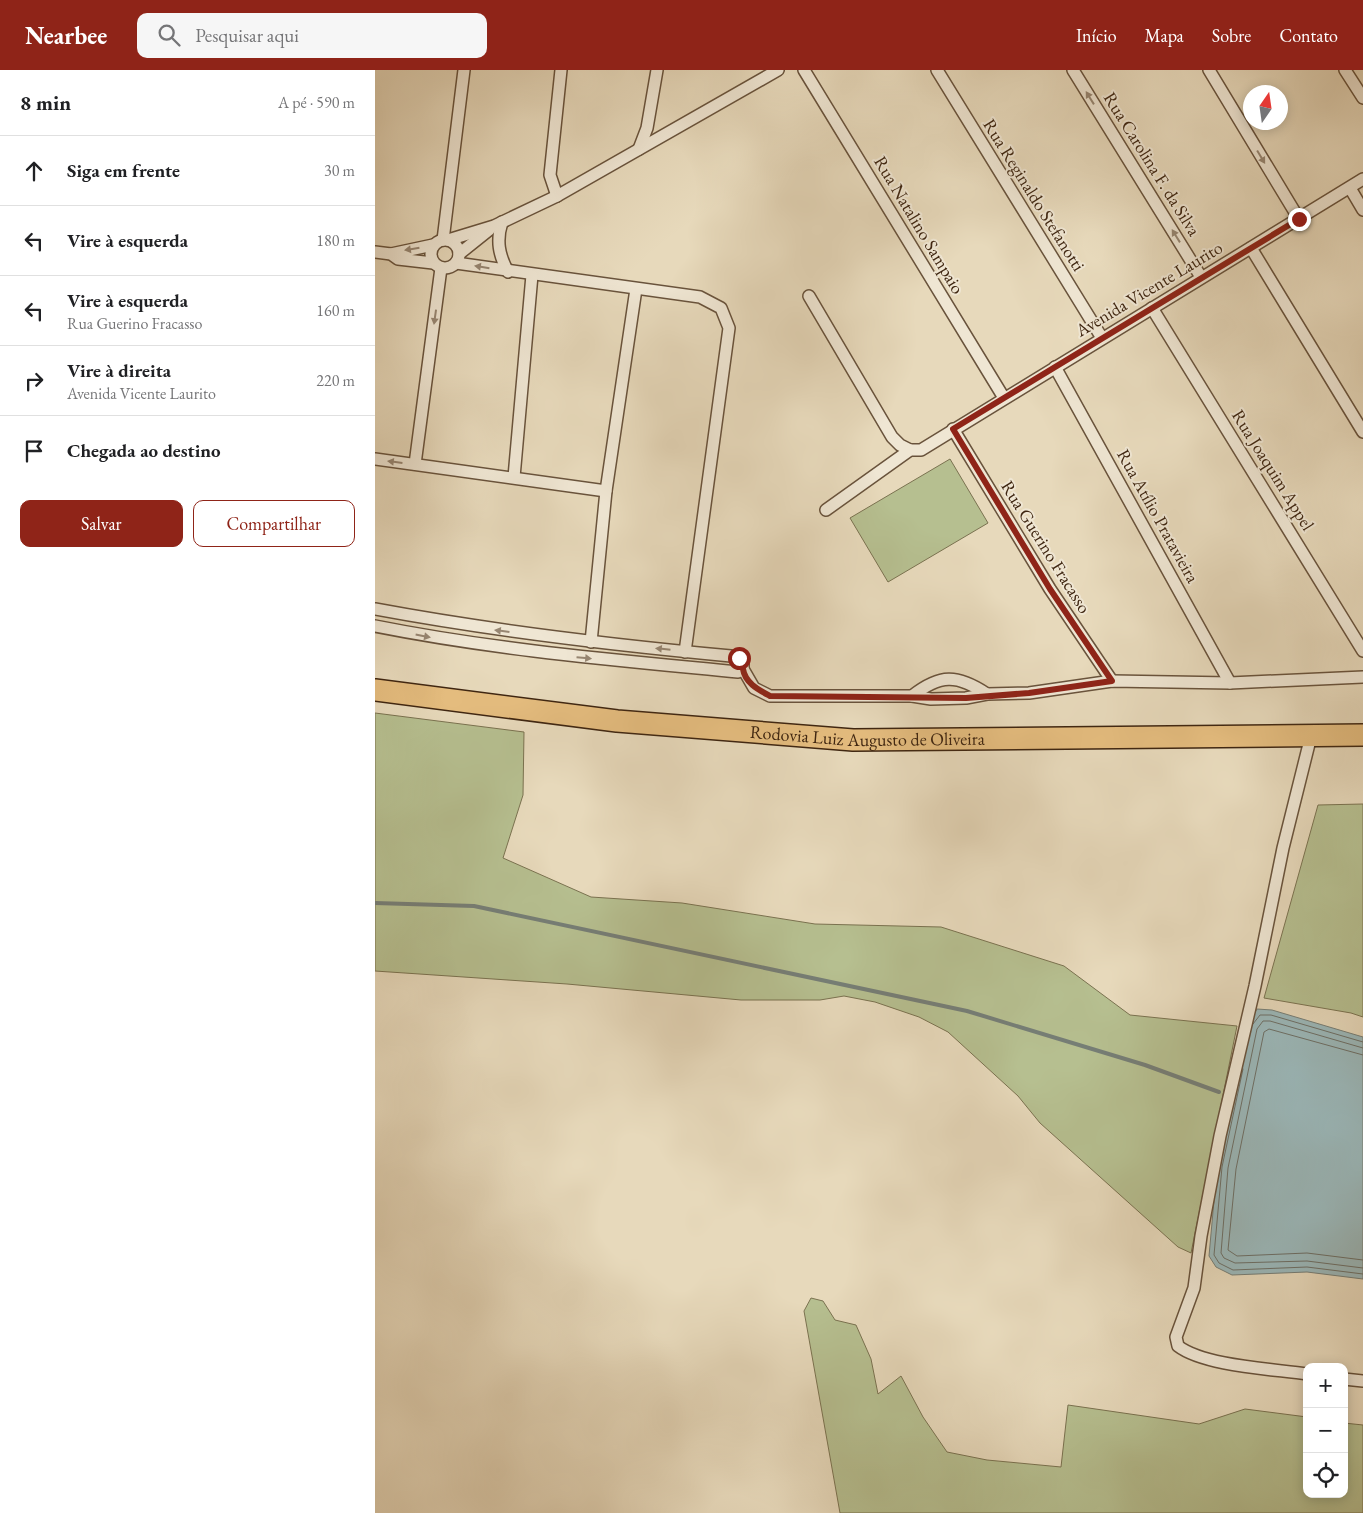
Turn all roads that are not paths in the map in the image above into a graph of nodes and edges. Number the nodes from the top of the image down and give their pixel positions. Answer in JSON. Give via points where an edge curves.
{"nodes":[{"id":1,"x":464,"y":70,"type":"edge"},
{"id":2,"x":561,"y":70,"type":"edge"},
{"id":3,"x":657,"y":70,"type":"edge"},
{"id":4,"x":778,"y":70,"type":"edge"},
{"id":5,"x":804,"y":70,"type":"edge"},
{"id":6,"x":937,"y":70,"type":"edge"},
{"id":7,"x":1073,"y":70,"type":"edge"},
{"id":8,"x":1209,"y":70,"type":"edge"},
{"id":9,"x":1345,"y":70,"type":"edge"},
{"id":10,"x":1363,"y":98,"type":"edge"},
{"id":11,"x":639,"y":149,"type":"junction"},
{"id":12,"x":1363,"y":179,"type":"edge"},
{"id":13,"x":1349,"y":188,"type":"junction"},
{"id":14,"x":557,"y":196,"type":"junction"},
{"id":15,"x":1363,"y":210,"type":"edge"},
{"id":16,"x":1299,"y":219,"type":"junction"},
{"id":17,"x":498,"y":224,"type":"junction"},
{"id":18,"x":441,"y":242,"type":"junction"},
{"id":19,"x":1251,"y":248,"type":"junction"},
{"id":20,"x":375,"y":252,"type":"edge"},
{"id":21,"x":391,"y":254,"type":"junction"},
{"id":22,"x":458,"y":259,"type":"junction"},
{"id":23,"x":437,"y":266,"type":"junction"},
{"id":24,"x":508,"y":272,"type":"junction"},
{"id":25,"x":532,"y":275,"type":"junction"},
{"id":26,"x":1201,"y":277,"type":"junction"},
{"id":27,"x":636,"y":289,"type":"junction"},
{"id":28,"x":809,"y":296,"type":"dead end"},
{"id":29,"x":1153,"y":308,"type":"junction"},
{"id":30,"x":1102,"y":338,"type":"junction"},
{"id":31,"x":1055,"y":367,"type":"junction"},
{"id":32,"x":1004,"y":398,"type":"junction"},
{"id":33,"x":953,"y":429,"type":"junction"},
{"id":34,"x":1363,"y":432,"type":"edge"},
{"id":35,"x":910,"y":450,"type":"junction"},
{"id":36,"x":375,"y":459,"type":"edge"},
{"id":37,"x":415,"y":464,"type":"junction"},
{"id":38,"x":514,"y":477,"type":"junction"},
{"id":39,"x":606,"y":491,"type":"junction"},
{"id":40,"x":826,"y":510,"type":"dead end"},
{"id":41,"x":375,"y":609,"type":"edge"},
{"id":42,"x":375,"y":626,"type":"edge"},
{"id":43,"x":591,"y":642,"type":"junction"},
{"id":44,"x":1363,"y":651,"type":"edge"},
{"id":45,"x":685,"y":652,"type":"junction"},
{"id":46,"x":743,"y":669,"type":"junction"},
{"id":47,"x":1363,"y":676,"type":"edge"},
{"id":48,"x":1112,"y":681,"type":"junction"},
{"id":49,"x":1230,"y":683,"type":"junction"},
{"id":50,"x":375,"y":690,"type":"edge"},
{"id":51,"x":987,"y":694,"type":"junction"},
{"id":52,"x":912,"y":696,"type":"junction"},
{"id":53,"x":1363,"y":734,"type":"edge"},
{"id":54,"x":1311,"y":736,"type":"junction"},
{"id":55,"x":1303,"y":1373,"type":"edge"},
{"id":56,"x":1348,"y":1379,"type":"edge"},
{"id":57,"x":1363,"y":1381,"type":"edge"}],
"edges":[{"from":1,"to":18,"type":"street"},
{"from":2,"to":14,"type":"street","via":[[550,175]]},
{"from":3,"to":11,"type":"street","via":[[647,128]]},
{"from":4,"to":11,"type":"street"},
{"from":5,"to":32,"type":"street","name":"Rua Natalino Sampaio"},
{"from":6,"to":30,"type":"street","name":"Rua Reginaldo Stefanotti"},
{"from":26,"to":7,"type":"street","name":"Rua Carolina F. da Silva","one_way":true},
{"from":8,"to":16,"type":"street","one_way":true},
{"from":9,"to":10,"type":"street"},
{"from":11,"to":14,"type":"street"},
{"from":12,"to":13,"type":"street","name":"Avenida Vicente Laurito"},
{"from":13,"to":15,"type":"street"},
{"from":13,"to":16,"type":"street","name":"Avenida Vicente Laurito"},
{"from":14,"to":17,"type":"street"},
{"from":16,"to":19,"type":"street","name":"Avenida Vicente Laurito"},
{"from":17,"to":18,"type":"street"},
{"from":17,"to":22,"type":"street"},
{"from":17,"to":24,"type":"street","via":[[500,257]]},
{"from":18,"to":21,"type":"street","one_way":true},
{"from":18,"to":22,"type":"street","via":[[457,247]]},
{"from":18,"to":23,"type":"street","via":[[430,256]]},
{"from":19,"to":26,"type":"street","name":"Avenida Vicente Laurito"},
{"from":19,"to":34,"type":"street"},
{"from":20,"to":21,"type":"street"},
{"from":21,"to":23,"type":"street","via":[[397,259]]},
{"from":22,"to":23,"type":"street","via":[[452,267]]},
{"from":24,"to":22,"type":"street","one_way":true},
{"from":23,"to":37,"type":"street","one_way":true},
{"from":24,"to":25,"type":"street"},
{"from":25,"to":27,"type":"street"},
{"from":25,"to":38,"type":"street"},
{"from":26,"to":29,"type":"street","name":"Avenida Vicente Laurito"},
{"from":27,"to":39,"type":"street"},
{"from":27,"to":45,"type":"street","via":[[700,297],[721,308],[729,328]]},
{"from":28,"to":35,"type":"street","via":[[892,437]]},
{"from":29,"to":30,"type":"street","name":"Avenida Vicente Laurito"},
{"from":29,"to":44,"type":"street","name":"Rua Joaquim Appel"},
{"from":30,"to":31,"type":"street","name":"Avenida Vicente Laurito"},
{"from":31,"to":32,"type":"street","name":"Avenida Vicente Laurito"},
{"from":31,"to":49,"type":"street","name":"Rua Atílio Pratavieira"},
{"from":32,"to":33,"type":"street","name":"Avenida Vicente Laurito"},
{"from":33,"to":35,"type":"street","name":"Avenida Vicente Laurito","via":[[921,450]]},
{"from":33,"to":48,"type":"street","name":"Rua Guerino Fracasso","via":[[1050,589]]},
{"from":35,"to":40,"type":"street","name":"Avenida Vicente Laurito"},
{"from":37,"to":36,"type":"street","one_way":true},
{"from":37,"to":38,"type":"street"},
{"from":38,"to":39,"type":"street"},
{"from":39,"to":43,"type":"street"},
{"from":43,"to":41,"type":"street","one_way":true,"via":[[464,626]]},
{"from":42,"to":46,"type":"street","one_way":true,"via":[[558,656],[738,672]]},
{"from":45,"to":43,"type":"street","one_way":true},
{"from":45,"to":46,"type":"street","via":[[739,658]]},
{"from":46,"to":52,"type":"street","via":[[754,688],[770,696]]},
{"from":47,"to":49,"type":"street"},
{"from":48,"to":49,"type":"street"},
{"from":48,"to":51,"type":"street","via":[[1029,693]]},
{"from":50,"to":54,"type":"highway","name":"Rodovia Luiz Augusto de Oliveira","via":[[617,722],[853,740]]},
{"from":51,"to":52,"type":"street","via":[[931,699]]},
{"from":51,"to":52,"type":"street","via":[[973,685],[941,678]]},
{"from":53,"to":54,"type":"highway","name":"Rodovia Luiz Augusto de Oliveira"},
{"from":54,"to":55,"type":"street","via":[[1220,1136],[1194,1288],[1176,1337],[1178,1346],[1186,1353],[1231,1364]]},
{"from":56,"to":57,"type":"street"}]}
